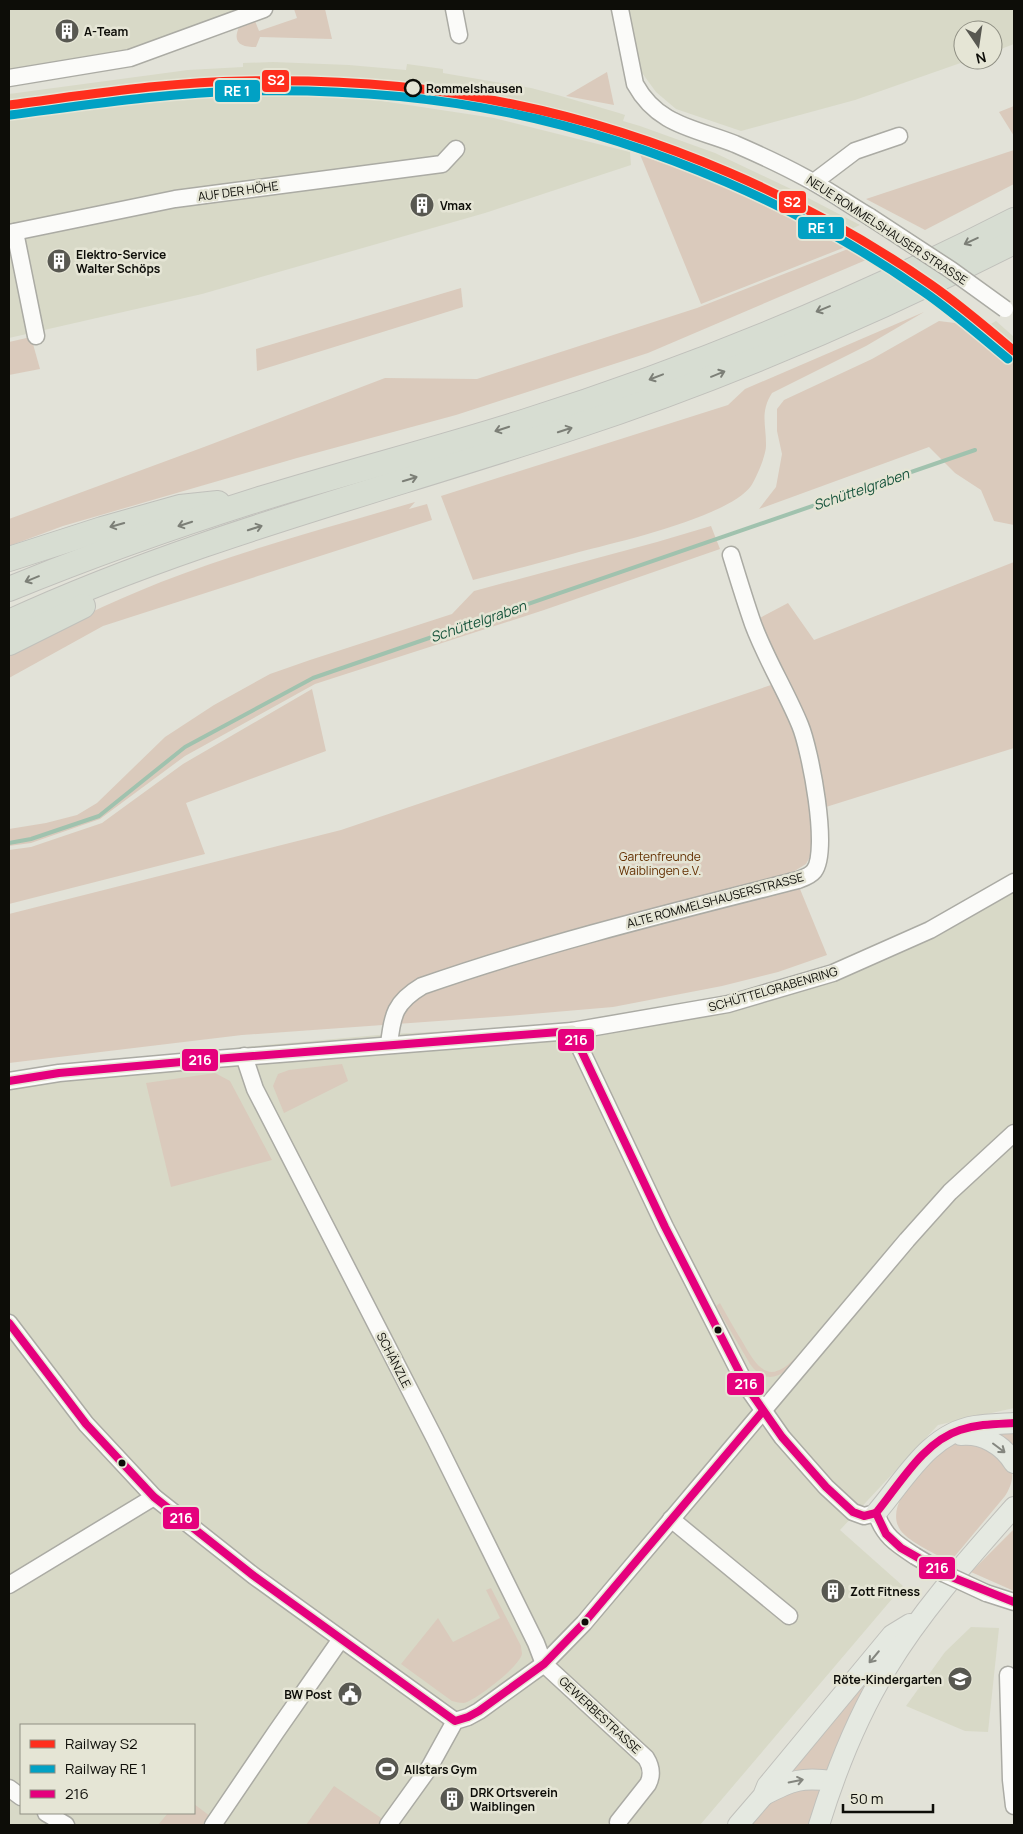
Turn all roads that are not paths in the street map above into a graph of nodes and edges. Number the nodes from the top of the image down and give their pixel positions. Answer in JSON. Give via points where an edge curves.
{"nodes":[{"id":1,"x":264,"y":9,"type":"edge"},
{"id":2,"x":454,"y":9,"type":"edge"},
{"id":3,"x":620,"y":9,"type":"edge"},
{"id":4,"x":221,"y":16,"type":"edge"},
{"id":5,"x":459,"y":35,"type":"dead end"},
{"id":6,"x":9,"y":78,"type":"edge"},
{"id":7,"x":899,"y":136,"type":"dead end"},
{"id":8,"x":456,"y":149,"type":"dead end"},
{"id":9,"x":814,"y":182,"type":"junction"},
{"id":10,"x":1014,"y":220,"type":"edge"},
{"id":11,"x":12,"y":233,"type":"edge"},
{"id":12,"x":1014,"y":242,"type":"edge"},
{"id":13,"x":1009,"y":312,"type":"edge"},
{"id":14,"x":36,"y":336,"type":"dead end"},
{"id":15,"x":264,"y":498,"type":"junction"},
{"id":16,"x":209,"y":542,"type":"junction"},
{"id":17,"x":730,"y":555,"type":"dead end"},
{"id":18,"x":9,"y":559,"type":"edge"},
{"id":19,"x":9,"y":589,"type":"edge"},
{"id":20,"x":9,"y":622,"type":"edge"},
{"id":21,"x":9,"y":643,"type":"edge"},
{"id":22,"x":1014,"y":882,"type":"edge"},
{"id":23,"x":572,"y":1031,"type":"junction"},
{"id":24,"x":389,"y":1045,"type":"junction"},
{"id":25,"x":244,"y":1056,"type":"junction"},
{"id":26,"x":9,"y":1081,"type":"edge"},
{"id":27,"x":1014,"y":1133,"type":"edge"},
{"id":28,"x":9,"y":1323,"type":"edge"},
{"id":29,"x":763,"y":1411,"type":"junction"},
{"id":30,"x":1014,"y":1423,"type":"edge"},
{"id":31,"x":946,"y":1437,"type":"junction"},
{"id":32,"x":1014,"y":1463,"type":"edge"},
{"id":33,"x":154,"y":1497,"type":"junction"},
{"id":34,"x":1014,"y":1507,"type":"edge"},
{"id":35,"x":876,"y":1513,"type":"junction"},
{"id":36,"x":671,"y":1518,"type":"junction"},
{"id":37,"x":1007,"y":1521,"type":"edge"},
{"id":38,"x":9,"y":1585,"type":"edge"},
{"id":39,"x":1014,"y":1602,"type":"edge"},
{"id":40,"x":924,"y":1615,"type":"junction"},
{"id":41,"x":789,"y":1616,"type":"dead end"},
{"id":42,"x":341,"y":1639,"type":"junction"},
{"id":43,"x":544,"y":1664,"type":"junction"},
{"id":44,"x":1008,"y":1675,"type":"dead end"},
{"id":45,"x":455,"y":1721,"type":"junction"},
{"id":46,"x":1013,"y":1780,"type":"edge"},
{"id":47,"x":833,"y":1781,"type":"junction"},
{"id":48,"x":9,"y":1788,"type":"edge"},
{"id":49,"x":20,"y":1796,"type":"edge"},
{"id":50,"x":763,"y":1796,"type":"junction"},
{"id":51,"x":1014,"y":1806,"type":"edge"},
{"id":52,"x":48,"y":1814,"type":"edge"},
{"id":53,"x":391,"y":1822,"type":"edge"},
{"id":54,"x":618,"y":1822,"type":"dead end"},
{"id":55,"x":66,"y":1825,"type":"edge"},
{"id":56,"x":213,"y":1825,"type":"edge"},
{"id":57,"x":738,"y":1825,"type":"edge"},
{"id":58,"x":819,"y":1825,"type":"edge"}],
"edges":[{"from":1,"to":4,"type":"street"},
{"from":2,"to":5,"type":"street"},
{"from":3,"to":9,"type":"street","name":"NEUE ROMMELSHAUSER STRASSE","via":[[635,84],[653,109],[670,120],[734,144]]},
{"from":4,"to":6,"type":"street","via":[[130,58]]},
{"from":7,"to":9,"type":"street","via":[[855,151]]},
{"from":8,"to":11,"type":"street","name":"AUF DER HÖHE","via":[[442,164],[175,199]]},
{"from":9,"to":13,"type":"street","name":"NEUE ROMMELSHAUSER STRASSE","bridge":true,"via":[[944,264]]},
{"from":10,"to":15,"type":"highway","one_way":true,"via":[[832,306],[654,378],[474,438]]},
{"from":11,"to":14,"type":"street","name":"AUF DER HÖHE"},
{"from":16,"to":12,"type":"highway","one_way":true,"via":[[513,447],[692,384],[820,333]]},
{"from":15,"to":18,"type":"highway","one_way":true,"via":[[180,506]]},
{"from":15,"to":19,"type":"highway","one_way":true,"via":[[146,537]]},
{"from":16,"to":20,"type":"highway","via":[[98,583]]},
{"from":16,"to":21,"type":"highway","via":[[147,579]]},
{"from":17,"to":24,"type":"street","name":"ALTE ROMMELSHAUSERSTRASSE","via":[[754,625],[801,726],[820,825],[819,862],[814,871],[798,880],[504,958],[422,986],[401,1001],[393,1019]]},
{"from":22,"to":23,"type":"street","name":"SCHÜTTELGRABENRING","via":[[930,930],[833,973],[728,1004]]},
{"from":23,"to":24,"type":"street","name":"SCHÜTTELGRABENRING"},
{"from":23,"to":29,"type":"street","via":[[717,1331]]},
{"from":24,"to":25,"type":"street","name":"SCHÜTTELGRABENRING"},
{"from":25,"to":26,"type":"street","name":"SCHÜTTELGRABENRING","via":[[58,1073]]},
{"from":25,"to":43,"type":"street","name":"SCHÄNZLE","via":[[255,1089],[435,1439]]},
{"from":27,"to":29,"type":"street","via":[[944,1199]]},
{"from":28,"to":33,"type":"street","via":[[86,1424]]},
{"from":29,"to":35,"type":"street","via":[[846,1508],[864,1516]]},
{"from":29,"to":36,"type":"street"},
{"from":30,"to":31,"type":"main road","via":[[975,1426]]},
{"from":31,"to":32,"type":"main road","one_way":true,"via":[[969,1435],[984,1438],[1009,1455]]},
{"from":31,"to":35,"type":"main road","via":[[922,1456]]},
{"from":33,"to":38,"type":"street"},
{"from":33,"to":42,"type":"street","via":[[211,1544]]},
{"from":34,"to":37,"type":"main road"},
{"from":35,"to":39,"type":"street","bridge":true,"via":[[892,1541],[915,1556],[945,1574]]},
{"from":36,"to":41,"type":"street"},
{"from":36,"to":43,"type":"street","via":[[584,1623]]},
{"from":37,"to":40,"type":"main road","via":[[973,1553]]},
{"from":40,"to":47,"type":"main road","via":[[868,1701]]},
{"from":40,"to":50,"type":"main road","one_way":true,"via":[[892,1636],[767,1786]]},
{"from":42,"to":45,"type":"street"},
{"from":42,"to":56,"type":"street"},
{"from":43,"to":45,"type":"street","via":[[480,1711]]},
{"from":43,"to":54,"type":"street","name":"GEWERBESTRASSE","via":[[650,1764],[648,1784]]},
{"from":44,"to":46,"type":"street"},
{"from":45,"to":53,"type":"street","via":[[429,1768]]},
{"from":46,"to":51,"type":"street"},
{"from":50,"to":47,"type":"main road","one_way":true,"via":[[788,1782],[801,1779]]},
{"from":47,"to":58,"type":"main road"},
{"from":48,"to":49,"type":"street"},
{"from":50,"to":57,"type":"main road"},
{"from":52,"to":55,"type":"street"}]}
